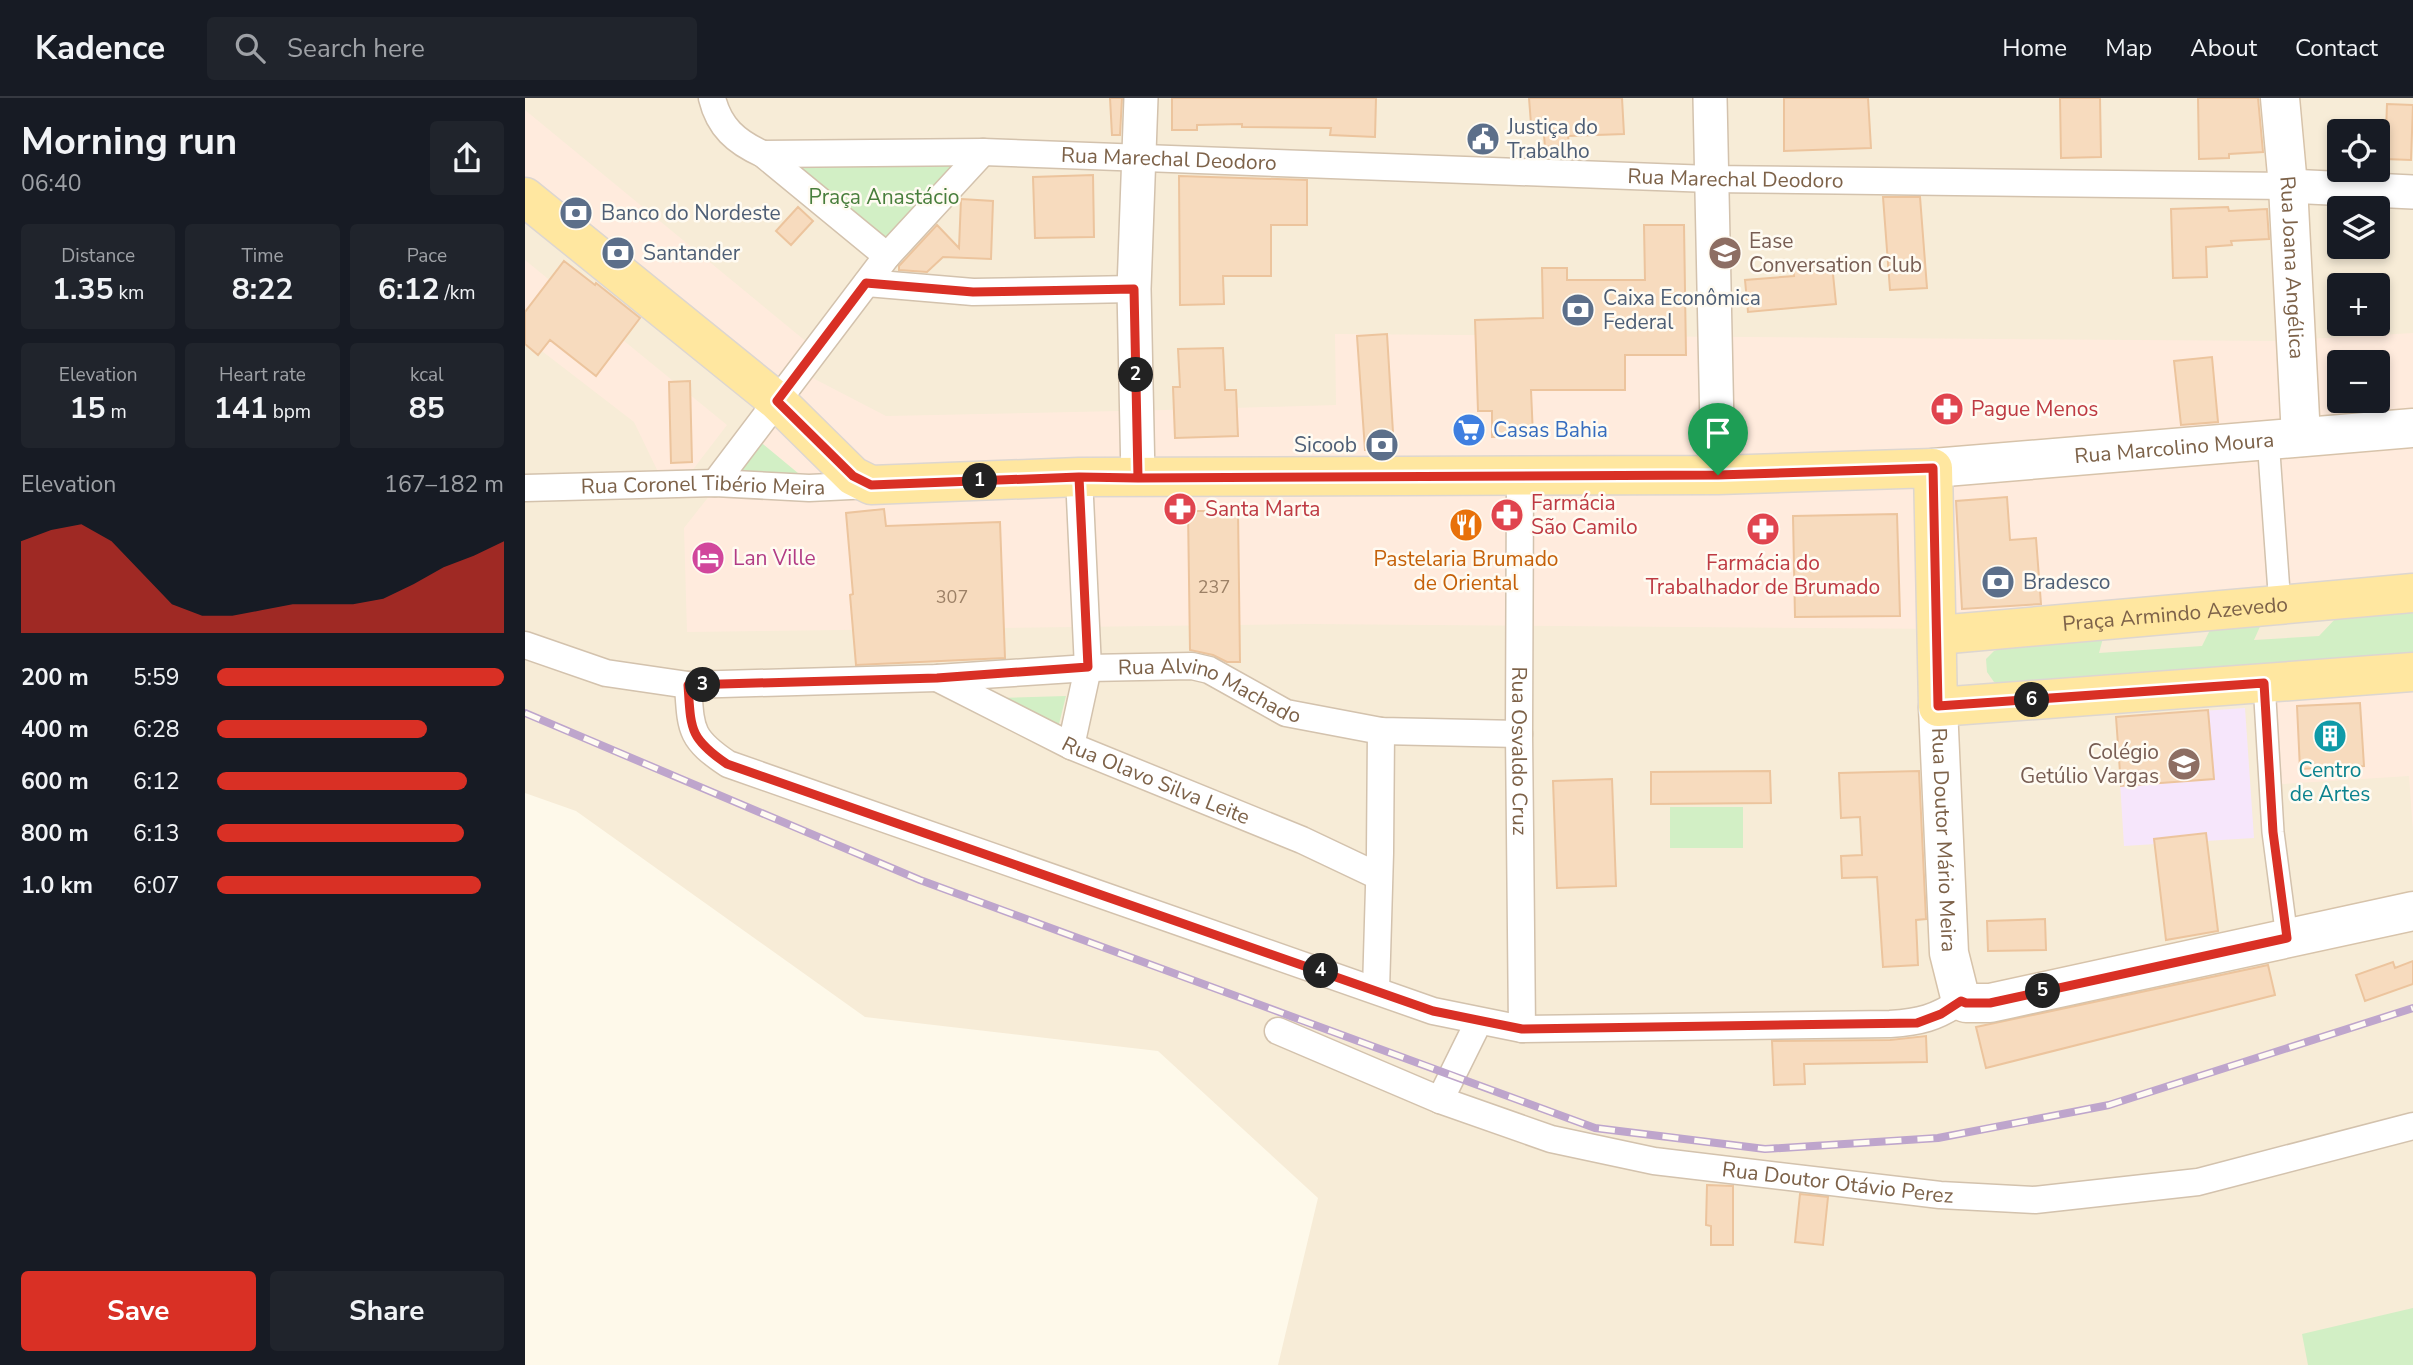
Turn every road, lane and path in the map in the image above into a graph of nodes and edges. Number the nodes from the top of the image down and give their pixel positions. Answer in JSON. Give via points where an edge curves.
{"nodes":[{"id":1,"x":712,"y":98,"type":"edge"},
{"id":2,"x":1141,"y":98,"type":"edge"},
{"id":3,"x":1710,"y":98,"type":"edge"},
{"id":4,"x":2280,"y":98,"type":"edge"},
{"id":5,"x":983,"y":152,"type":"junction"},
{"id":6,"x":763,"y":154,"type":"junction"},
{"id":7,"x":1140,"y":157,"type":"junction"},
{"id":8,"x":1710,"y":179,"type":"junction"},
{"id":9,"x":2288,"y":186,"type":"junction"},
{"id":10,"x":2413,"y":192,"type":"edge"},
{"id":11,"x":525,"y":197,"type":"edge"},
{"id":12,"x":887,"y":256,"type":"junction"},
{"id":13,"x":866,"y":283,"type":"junction"},
{"id":14,"x":1134,"y":289,"type":"junction"},
{"id":15,"x":777,"y":401,"type":"junction"},
{"id":16,"x":2413,"y":428,"type":"edge"},
{"id":17,"x":2284,"y":438,"type":"junction"},
{"id":18,"x":1933,"y":468,"type":"junction"},
{"id":19,"x":1520,"y":475,"type":"junction"},
{"id":20,"x":1718,"y":475,"type":"junction"},
{"id":21,"x":1079,"y":477,"type":"junction"},
{"id":22,"x":1138,"y":478,"type":"junction"},
{"id":23,"x":715,"y":483,"type":"junction"},
{"id":24,"x":871,"y":485,"type":"junction"},
{"id":25,"x":525,"y":488,"type":"edge"},
{"id":26,"x":2413,"y":593,"type":"edge"},
{"id":27,"x":2280,"y":606,"type":"junction"},
{"id":28,"x":1938,"y":635,"type":"junction"},
{"id":29,"x":525,"y":645,"type":"edge"},
{"id":30,"x":1088,"y":667,"type":"junction"},
{"id":31,"x":2413,"y":672,"type":"edge"},
{"id":32,"x":937,"y":678,"type":"junction"},
{"id":33,"x":2264,"y":683,"type":"junction"},
{"id":34,"x":688,"y":685,"type":"junction"},
{"id":35,"x":1938,"y":706,"type":"junction"},
{"id":36,"x":1381,"y":731,"type":"junction"},
{"id":37,"x":1519,"y":734,"type":"junction"},
{"id":38,"x":1071,"y":746,"type":"junction"},
{"id":39,"x":1378,"y":876,"type":"junction"},
{"id":40,"x":2413,"y":911,"type":"edge"},
{"id":41,"x":2287,"y":938,"type":"junction"},
{"id":42,"x":1376,"y":990,"type":"junction"},
{"id":43,"x":1961,"y":1001,"type":"junction"},
{"id":44,"x":1479,"y":1021,"type":"junction"},
{"id":45,"x":1522,"y":1029,"type":"junction"},
{"id":46,"x":1278,"y":1031,"type":"dead end"},
{"id":47,"x":1440,"y":1100,"type":"junction"},
{"id":48,"x":2413,"y":1126,"type":"edge"}],
"edges":[{"from":1,"to":6,"type":"street","via":[[717,117],[741,144]]},
{"from":2,"to":7,"type":"street"},
{"from":3,"to":8,"type":"street"},
{"from":4,"to":9,"type":"main road","name":"Rua Joana Angélica"},
{"from":5,"to":6,"type":"street","name":"Rua Marechal Deodoro"},
{"from":5,"to":7,"type":"street","name":"Rua Marechal Deodoro"},
{"from":5,"to":12,"type":"street"},
{"from":6,"to":12,"type":"street"},
{"from":7,"to":8,"type":"street","name":"Rua Marechal Deodoro"},
{"from":7,"to":14,"type":"street"},
{"from":8,"to":9,"type":"street","name":"Rua Marechal Deodoro"},
{"from":8,"to":20,"type":"street"},
{"from":9,"to":10,"type":"street","name":"Rua Marechal Deodoro"},
{"from":9,"to":17,"type":"main road","name":"Rua Joana Angélica"},
{"from":11,"to":15,"type":"main road"},
{"from":12,"to":13,"type":"street"},
{"from":13,"to":14,"type":"street","via":[[973,292]]},
{"from":13,"to":15,"type":"street"},
{"from":14,"to":22,"type":"street"},
{"from":15,"to":23,"type":"street"},
{"from":15,"to":24,"type":"main road","via":[[853,476]]},
{"from":16,"to":17,"type":"main road","name":"Rua Marcolino Moura"},
{"from":17,"to":18,"type":"main road","name":"Rua Marcolino Moura"},
{"from":17,"to":27,"type":"street"},
{"from":18,"to":20,"type":"main road","name":"Rua Coronel Tibério Meira"},
{"from":18,"to":28,"type":"main road","name":"Rua Doutor Mário Meira"},
{"from":19,"to":20,"type":"main road","name":"Rua Coronel Tibério Meira"},
{"from":19,"to":22,"type":"main road","name":"Rua Coronel Tibério Meira"},
{"from":19,"to":37,"type":"street","name":"Rua Osvaldo Cruz"},
{"from":21,"to":22,"type":"main road","name":"Rua Coronel Tibério Meira"},
{"from":21,"to":24,"type":"main road","name":"Rua Coronel Tibério Meira"},
{"from":21,"to":30,"type":"street"},
{"from":23,"to":24,"type":"street","name":"Rua Coronel Tibério Meira","via":[[809,488]]},
{"from":23,"to":25,"type":"street","name":"Rua Coronel Tibério Meira"},
{"from":26,"to":27,"type":"main road","name":"Praça Armindo Azevedo"},
{"from":27,"to":28,"type":"main road","name":"Praça Armindo Azevedo"},
{"from":28,"to":35,"type":"main road","name":"Rua Doutor Mário Meira"},
{"from":29,"to":34,"type":"street","name":"Rua Alvino Machado","via":[[606,673]]},
{"from":30,"to":32,"type":"street","name":"Rua Alvino Machado"},
{"from":30,"to":36,"type":"street","name":"Rua Alvino Machado","via":[[1209,670],[1286,713]]},
{"from":30,"to":38,"type":"street"},
{"from":31,"to":33,"type":"main road"},
{"from":32,"to":34,"type":"street","name":"Rua Alvino Machado"},
{"from":32,"to":38,"type":"street","name":"Rua Olavo Silva Leite"},
{"from":33,"to":35,"type":"main road"},
{"from":33,"to":41,"type":"street","via":[[2273,832]]},
{"from":34,"to":42,"type":"street","via":[[691,726],[707,750],[727,764]]},
{"from":35,"to":43,"type":"main road","name":"Rua Doutor Mário Meira","via":[[1949,953]]},
{"from":36,"to":37,"type":"street","name":"Rua Alvino Machado"},
{"from":36,"to":39,"type":"street"},
{"from":37,"to":45,"type":"street","name":"Rua Osvaldo Cruz"},
{"from":38,"to":39,"type":"street","name":"Rua Olavo Silva Leite","via":[[1302,840]]},
{"from":39,"to":42,"type":"street"},
{"from":40,"to":41,"type":"main road"},
{"from":41,"to":43,"type":"main road","via":[[1990,1003]]},
{"from":42,"to":44,"type":"street","via":[[1433,1011]]},
{"from":43,"to":45,"type":"street","via":[[1917,1023]]},
{"from":44,"to":45,"type":"street"},
{"from":44,"to":47,"type":"street"},
{"from":46,"to":47,"type":"street","name":"Rua Doutor Otávio Perez"},
{"from":47,"to":48,"type":"street","name":"Rua Doutor Otávio Perez","via":[[1551,1139],[1654,1161],[1940,1195],[2035,1200],[2198,1182]]}]}
